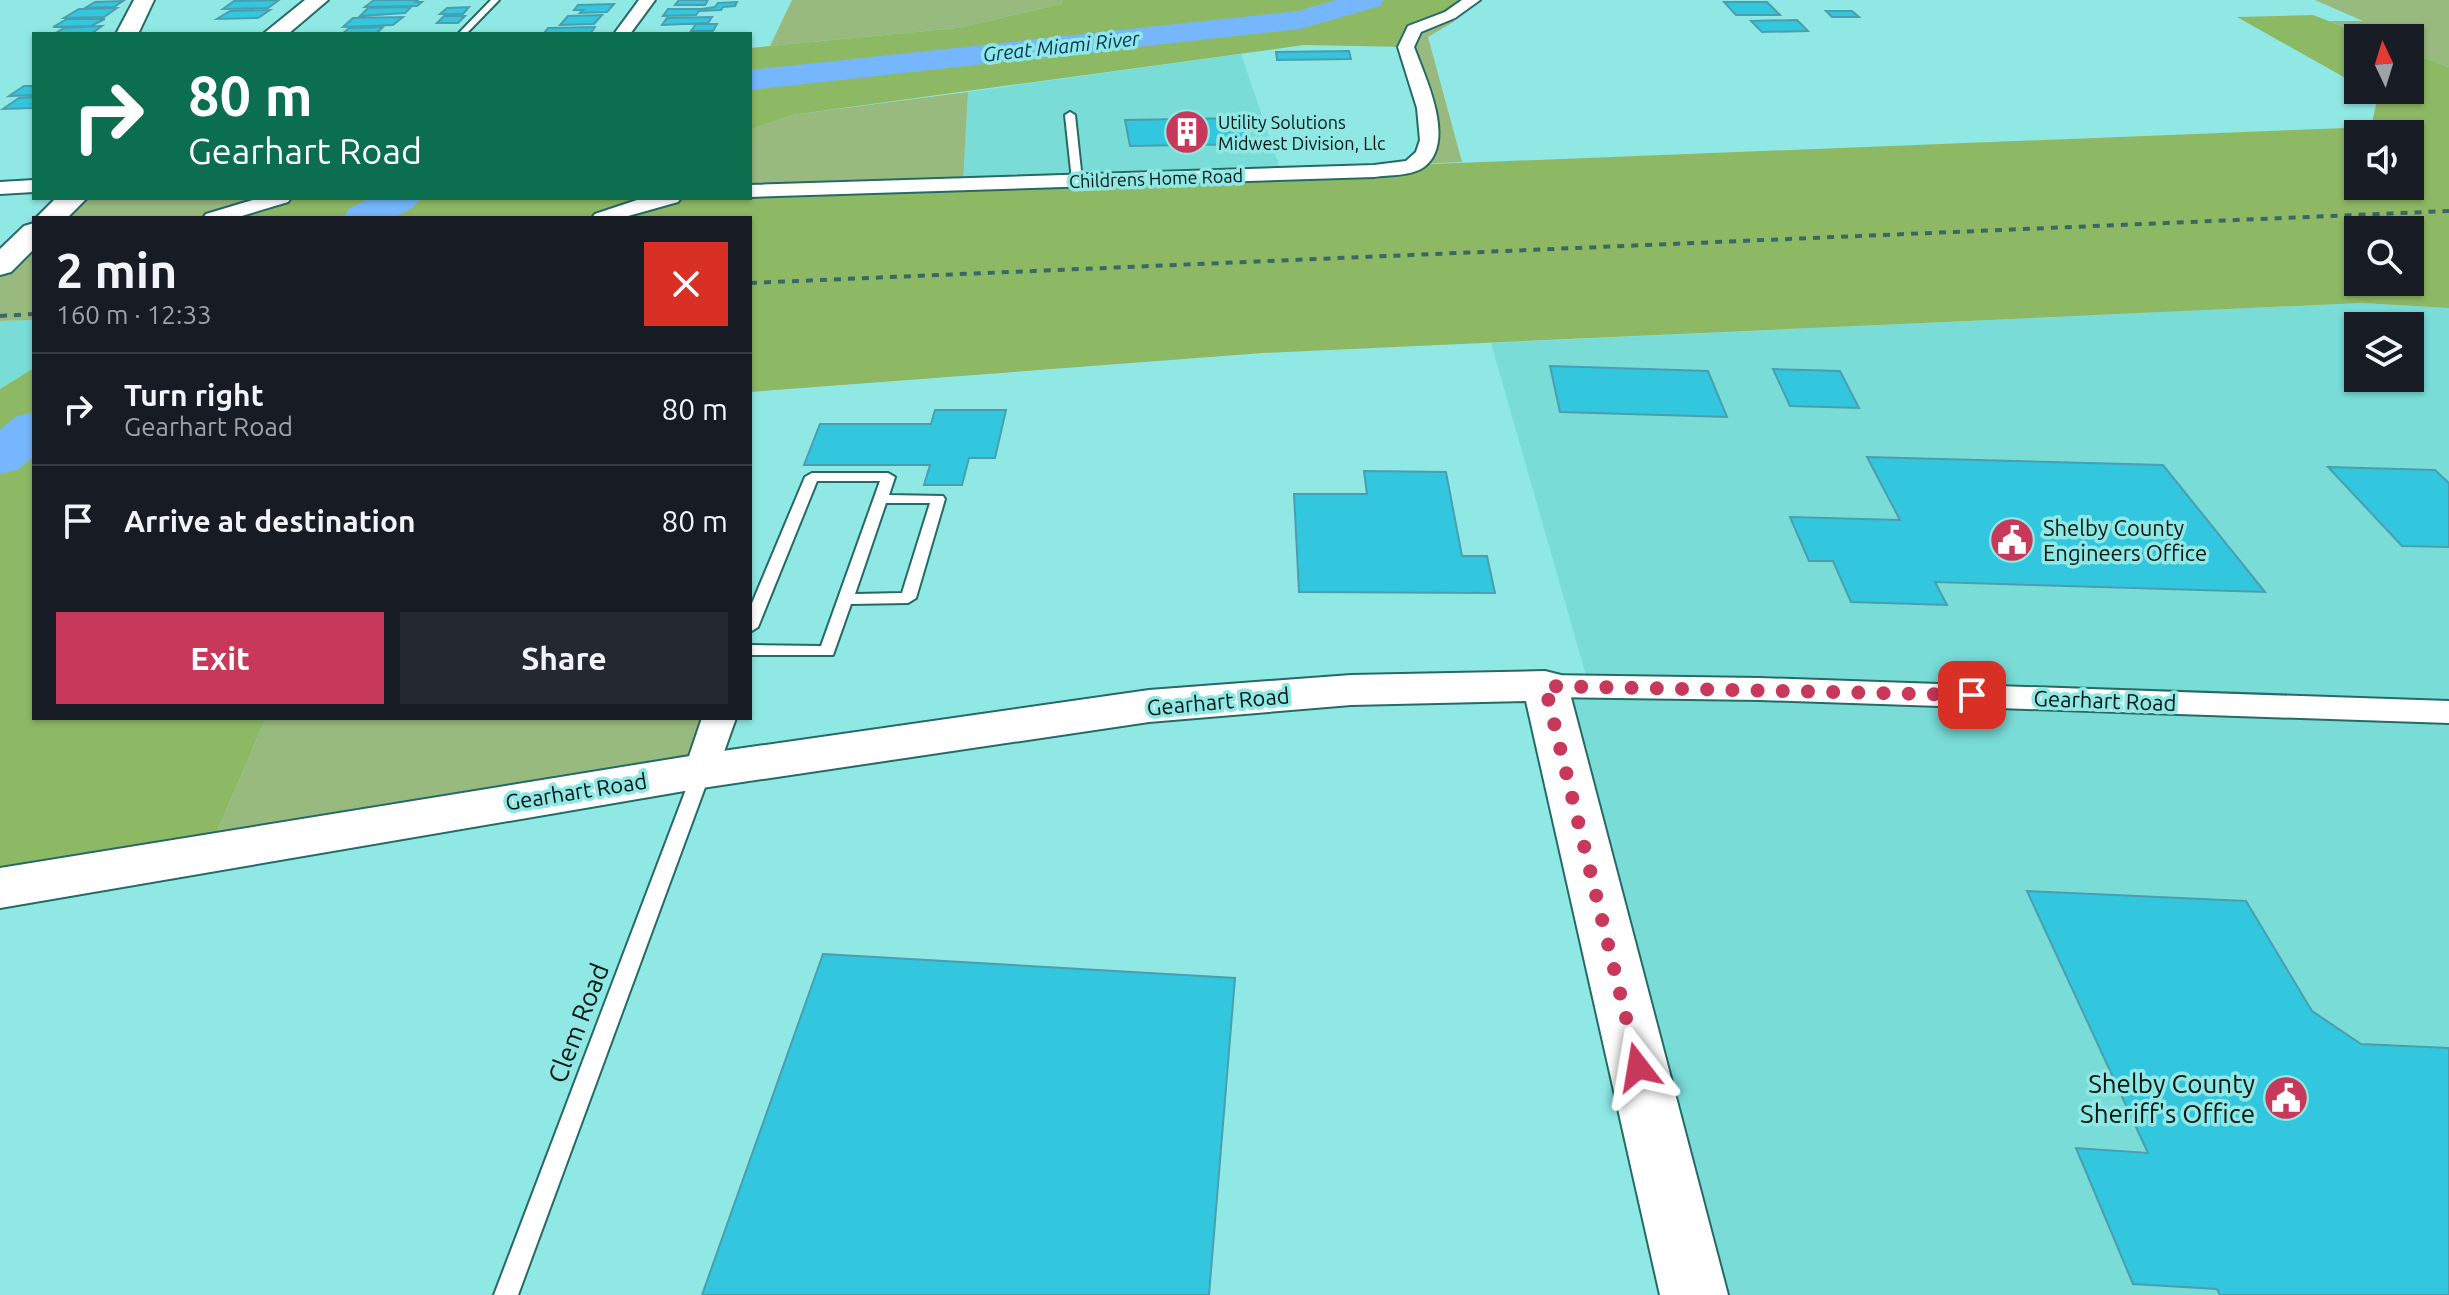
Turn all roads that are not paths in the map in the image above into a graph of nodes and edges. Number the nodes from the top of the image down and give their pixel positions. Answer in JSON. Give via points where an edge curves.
{"nodes":[{"id":1,"x":144,"y":0,"type":"edge"},
{"id":2,"x":318,"y":0,"type":"edge"},
{"id":3,"x":495,"y":0,"type":"edge"},
{"id":4,"x":647,"y":0,"type":"edge"},
{"id":5,"x":1472,"y":0,"type":"edge"},
{"id":6,"x":128,"y":32,"type":"edge"},
{"id":7,"x":277,"y":32,"type":"edge"},
{"id":8,"x":464,"y":32,"type":"edge"},
{"id":9,"x":623,"y":32,"type":"edge"},
{"id":10,"x":1070,"y":115,"type":"dead end"},
{"id":11,"x":1077,"y":180,"type":"junction"},
{"id":12,"x":32,"y":186,"type":"edge"},
{"id":13,"x":0,"y":188,"type":"edge"},
{"id":14,"x":752,"y":191,"type":"edge"},
{"id":15,"x":71,"y":200,"type":"edge"},
{"id":16,"x":274,"y":200,"type":"edge"},
{"id":17,"x":662,"y":200,"type":"edge"},
{"id":18,"x":52,"y":216,"type":"edge"},
{"id":19,"x":220,"y":216,"type":"edge"},
{"id":20,"x":607,"y":216,"type":"edge"},
{"id":21,"x":880,"y":499,"type":"junction"},
{"id":22,"x":845,"y":599,"type":"junction"},
{"id":23,"x":752,"y":622,"type":"edge"},
{"id":24,"x":752,"y":650,"type":"edge"},
{"id":25,"x":1545,"y":686,"type":"junction"},
{"id":26,"x":2449,"y":712,"type":"edge"},
{"id":27,"x":718,"y":720,"type":"edge"},
{"id":28,"x":702,"y":771,"type":"junction"},
{"id":29,"x":0,"y":888,"type":"edge"},
{"id":30,"x":506,"y":1295,"type":"edge"},
{"id":31,"x":1694,"y":1295,"type":"edge"}],
"edges":[{"from":1,"to":6,"type":"street"},
{"from":2,"to":7,"type":"street"},
{"from":3,"to":8,"type":"lane"},
{"from":4,"to":9,"type":"street"},
{"from":5,"to":11,"type":"street","name":"Childrens Home Road","via":[[1414,29],[1406,47],[1430,125],[1428,150],[1416,164],[1374,171]]},
{"from":10,"to":11,"type":"lane"},
{"from":11,"to":14,"type":"street","name":"Childrens Home Road"},
{"from":12,"to":13,"type":"street"},
{"from":15,"to":18,"type":"street"},
{"from":16,"to":19,"type":"street"},
{"from":17,"to":20,"type":"street"},
{"from":21,"to":22,"type":"lane"},
{"from":21,"to":22,"type":"lane","via":[[938,499],[908,598]]},
{"from":21,"to":23,"type":"lane","via":[[888,477],[812,477]]},
{"from":22,"to":24,"type":"lane","via":[[827,651]]},
{"from":25,"to":26,"type":"street","name":"Gearhart Road"},
{"from":25,"to":28,"type":"street","name":"Gearhart Road","via":[[1351,690],[1149,706]]},
{"from":25,"to":31,"type":"street"},
{"from":27,"to":28,"type":"street"},
{"from":28,"to":29,"type":"street","name":"Gearhart Road"},
{"from":28,"to":30,"type":"lane","name":"Clem Road"}]}
